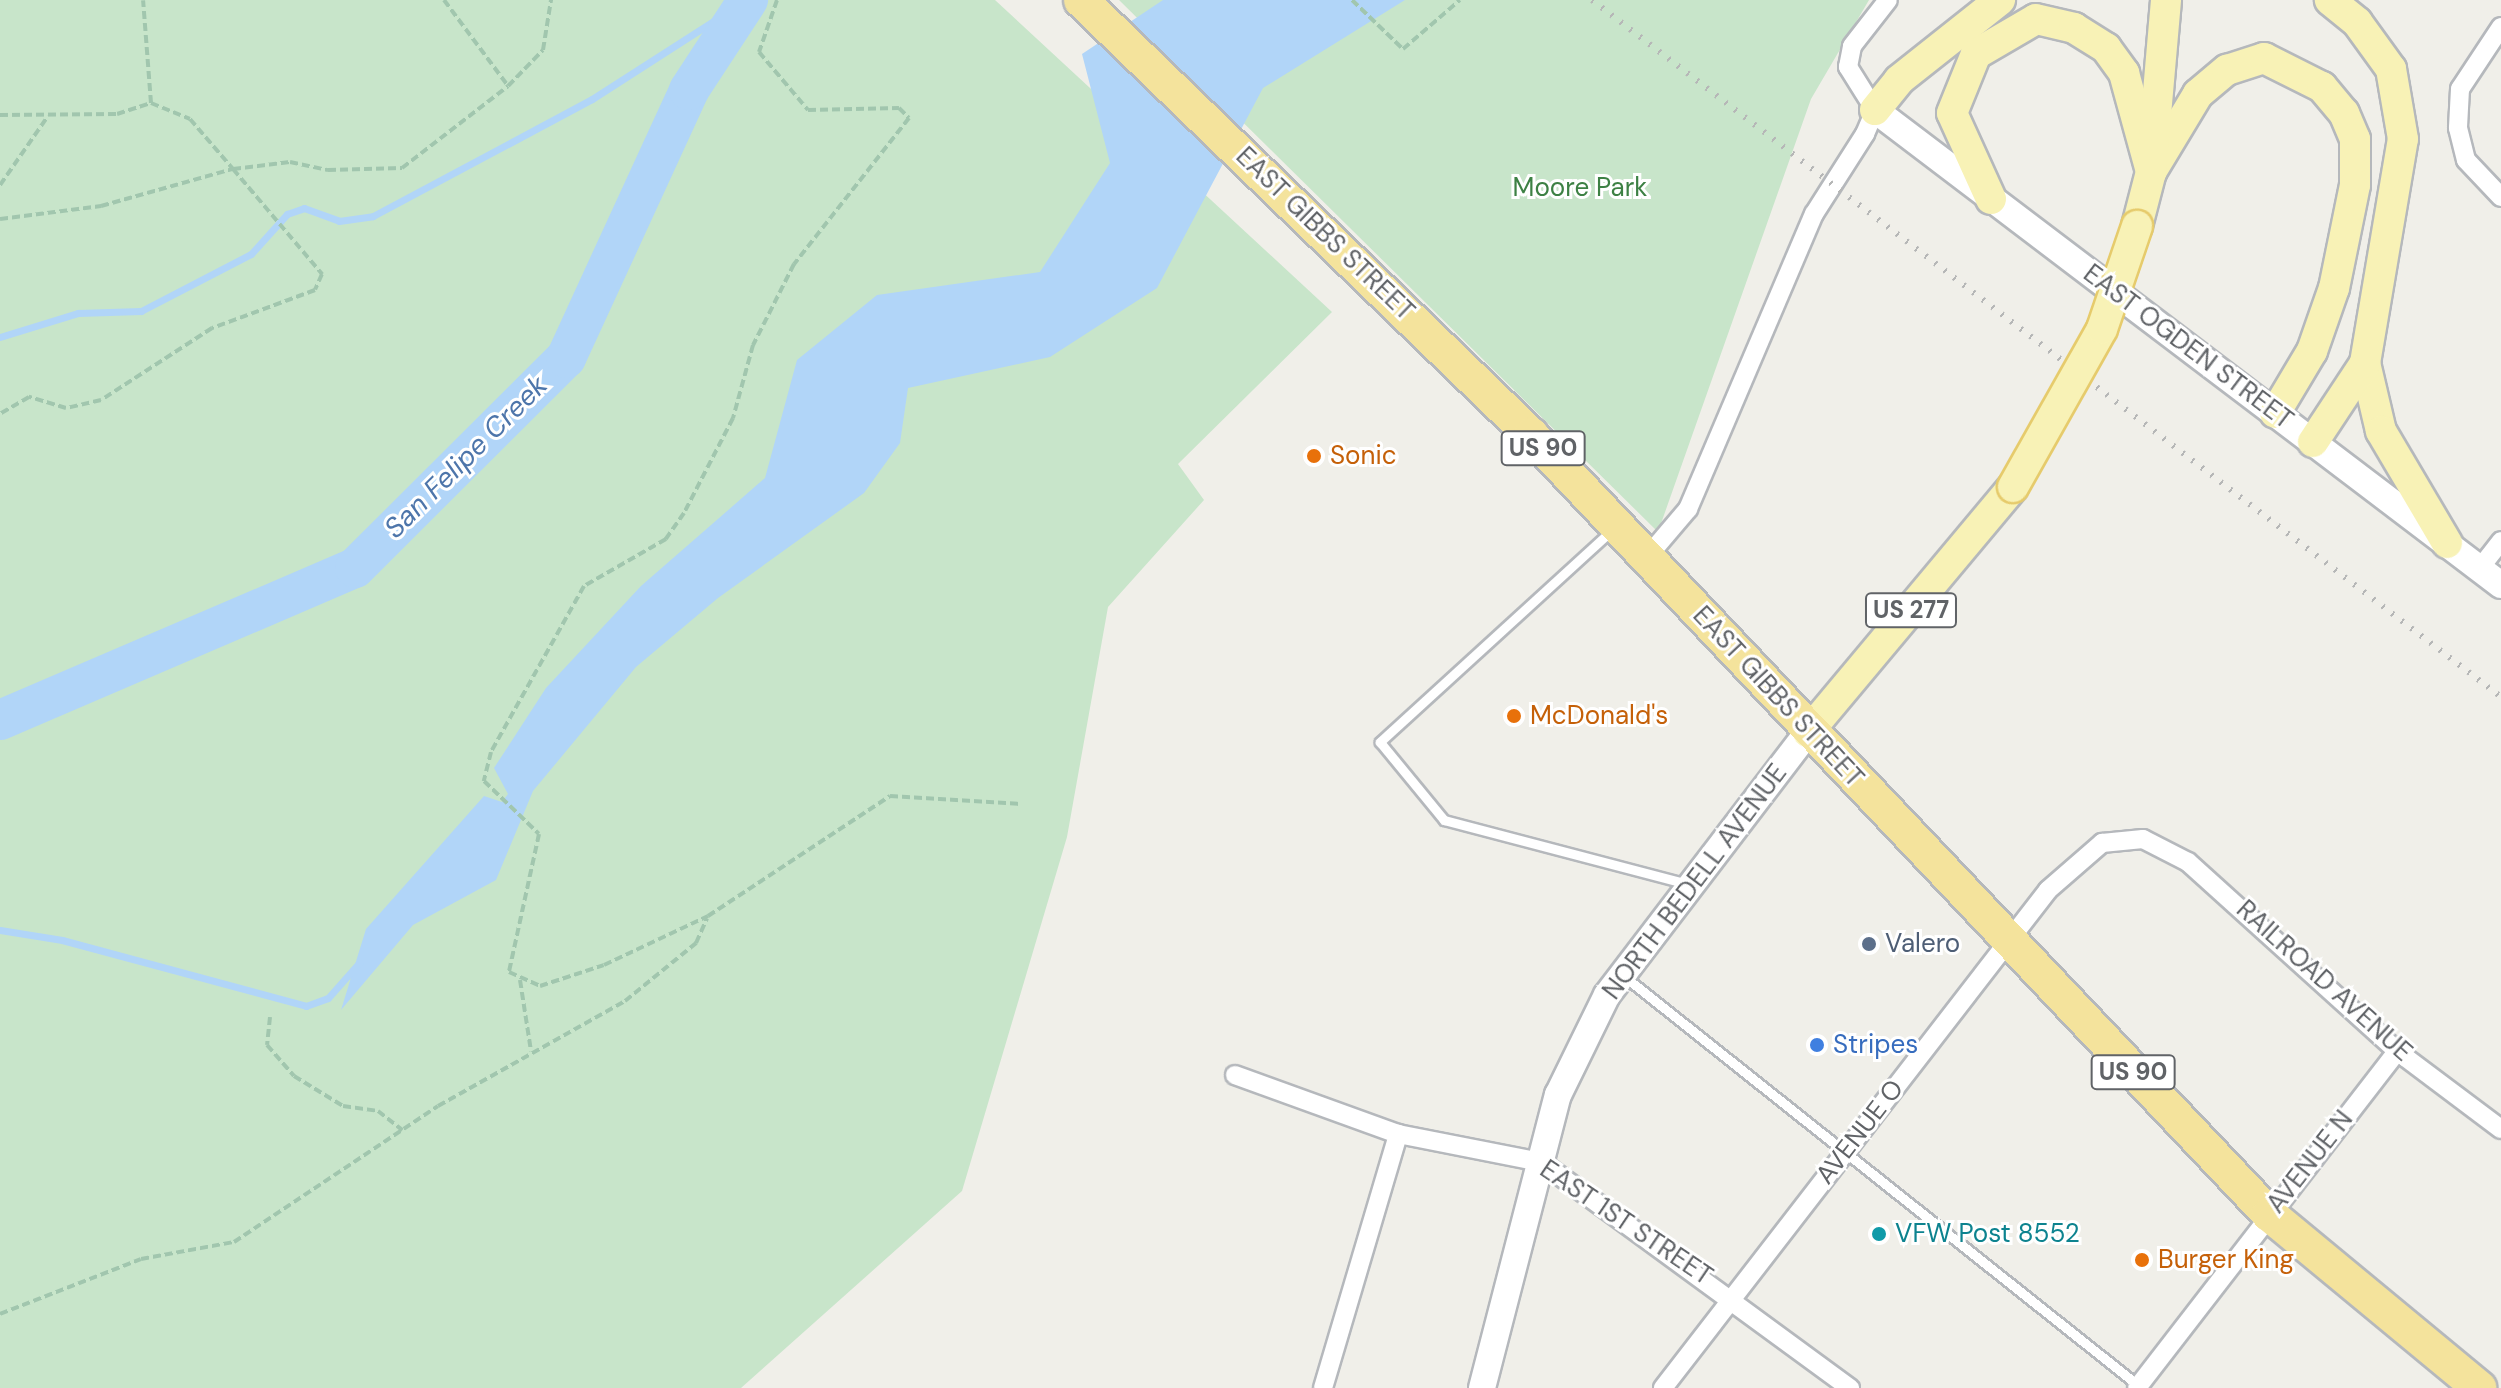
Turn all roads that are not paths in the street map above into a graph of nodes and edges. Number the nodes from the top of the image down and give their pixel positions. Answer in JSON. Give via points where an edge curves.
{"nodes":[{"id":1,"x":1888,"y":0,"type":"edge"},
{"id":2,"x":2000,"y":0,"type":"edge"},
{"id":3,"x":2166,"y":0,"type":"edge"},
{"id":4,"x":2330,"y":0,"type":"edge"},
{"id":5,"x":1092,"y":10,"type":"edge"},
{"id":6,"x":2501,"y":27,"type":"edge"},
{"id":7,"x":1875,"y":110,"type":"junction"},
{"id":8,"x":2151,"y":172,"type":"junction"},
{"id":9,"x":2494,"y":191,"type":"edge"},
{"id":10,"x":1991,"y":199,"type":"junction"},
{"id":11,"x":2365,"y":363,"type":"junction"},
{"id":12,"x":2275,"y":413,"type":"junction"},
{"id":13,"x":2313,"y":442,"type":"junction"},
{"id":14,"x":1617,"y":525,"type":"junction"},
{"id":15,"x":2501,"y":541,"type":"edge"},
{"id":16,"x":2447,"y":543,"type":"junction"},
{"id":17,"x":1648,"y":556,"type":"junction"},
{"id":18,"x":2480,"y":568,"type":"junction"},
{"id":19,"x":2501,"y":585,"type":"edge"},
{"id":20,"x":1808,"y":732,"type":"junction"},
{"id":21,"x":2143,"y":839,"type":"joint"},
{"id":22,"x":1691,"y":885,"type":"junction"},
{"id":23,"x":2010,"y":943,"type":"junction"},
{"id":24,"x":1622,"y":975,"type":"junction"},
{"id":25,"x":2397,"y":1051,"type":"junction"},
{"id":26,"x":1235,"y":1075,"type":"dead end"},
{"id":27,"x":2501,"y":1129,"type":"edge"},
{"id":28,"x":1398,"y":1134,"type":"junction"},
{"id":29,"x":1844,"y":1152,"type":"junction"},
{"id":30,"x":1541,"y":1162,"type":"junction"},
{"id":31,"x":2269,"y":1214,"type":"junction"},
{"id":32,"x":1731,"y":1294,"type":"junction"},
{"id":33,"x":2139,"y":1387,"type":"edge"},
{"id":34,"x":1323,"y":1388,"type":"edge"},
{"id":35,"x":1482,"y":1388,"type":"edge"},
{"id":36,"x":1663,"y":1388,"type":"edge"},
{"id":37,"x":1850,"y":1388,"type":"edge"},
{"id":38,"x":2479,"y":1388,"type":"edge"}],
"edges":[{"from":1,"to":7,"type":"street","via":[[1852,46],[1848,67]]},
{"from":2,"to":7,"type":"main road","via":[[1899,80]]},
{"from":3,"to":8,"type":"main road","number":"US 277"},
{"from":4,"to":11,"type":"main road","via":[[2357,22],[2391,69],[2402,126]]},
{"from":5,"to":14,"type":"highway","name":"EAST GIBBS STREET","number":"US 90"},
{"from":6,"to":9,"type":"street","via":[[2460,89],[2466,160]]},
{"from":7,"to":10,"type":"main road","name":"EAST OGDEN STREET"},
{"from":7,"to":17,"type":"street","via":[[1814,214],[1688,509]]},
{"from":8,"to":10,"type":"main road","via":[[2124,73],[2106,48],[2074,28],[2036,19],[1976,54],[1952,113]]},
{"from":8,"to":12,"type":"main road","via":[[2198,94],[2227,70],[2264,58],[2322,87],[2344,113],[2355,139],[2355,185],[2334,288],[2312,351]]},
{"from":8,"to":20,"type":"main road","name":"NORTH BEDELL AVENUE","number":"US 277","bridge":true,"via":[[2102,329],[2013,487]]},
{"from":10,"to":12,"type":"main road","name":"EAST OGDEN STREET"},
{"from":11,"to":13,"type":"main road"},
{"from":11,"to":16,"type":"main road","via":[[2381,431]]},
{"from":12,"to":13,"type":"main road","name":"EAST OGDEN STREET"},
{"from":13,"to":16,"type":"main road","name":"EAST OGDEN STREET"},
{"from":14,"to":17,"type":"highway","name":"EAST GIBBS STREET","number":"US 90"},
{"from":14,"to":22,"type":"lane","via":[[1380,742],[1444,820]]},
{"from":15,"to":18,"type":"street"},
{"from":16,"to":18,"type":"main road","name":"EAST OGDEN STREET"},
{"from":17,"to":20,"type":"highway","name":"EAST GIBBS STREET","number":"US 90"},
{"from":18,"to":19,"type":"main road","name":"EAST OGDEN STREET"},
{"from":20,"to":22,"type":"main road","name":"NORTH BEDELL AVENUE"},
{"from":20,"to":23,"type":"highway","name":"EAST GIBBS STREET","number":"US 90"},
{"from":21,"to":23,"type":"street","name":"AVENUE O","via":[[2102,843],[2048,890]]},
{"from":21,"to":25,"type":"street","name":"RAILROAD AVENUE","via":[[2227,892]]},
{"from":22,"to":24,"type":"main road","name":"NORTH BEDELL AVENUE"},
{"from":23,"to":29,"type":"street","name":"AVENUE O"},
{"from":23,"to":31,"type":"highway","name":"EAST GIBBS STREET","number":"US 90"},
{"from":24,"to":29,"type":"lane"},
{"from":24,"to":30,"type":"main road","name":"NORTH BEDELL AVENUE","via":[[1558,1095]]},
{"from":25,"to":27,"type":"street","name":"RAILROAD AVENUE"},
{"from":25,"to":31,"type":"street","name":"AVENUE N"},
{"from":26,"to":28,"type":"street","name":"EAST 1ST STREET"},
{"from":28,"to":30,"type":"street","name":"EAST 1ST STREET"},
{"from":28,"to":34,"type":"street"},
{"from":29,"to":32,"type":"street","name":"AVENUE O"},
{"from":29,"to":33,"type":"lane"},
{"from":30,"to":32,"type":"street","name":"EAST 1ST STREET"},
{"from":30,"to":35,"type":"main road","name":"NORTH BEDELL AVENUE"},
{"from":31,"to":33,"type":"street","name":"AVENUE N"},
{"from":31,"to":38,"type":"highway","name":"EAST GIBBS STREET","number":"US 90"},
{"from":32,"to":36,"type":"street","name":"AVENUE O"},
{"from":32,"to":37,"type":"street","name":"EAST 1ST STREET"}]}
